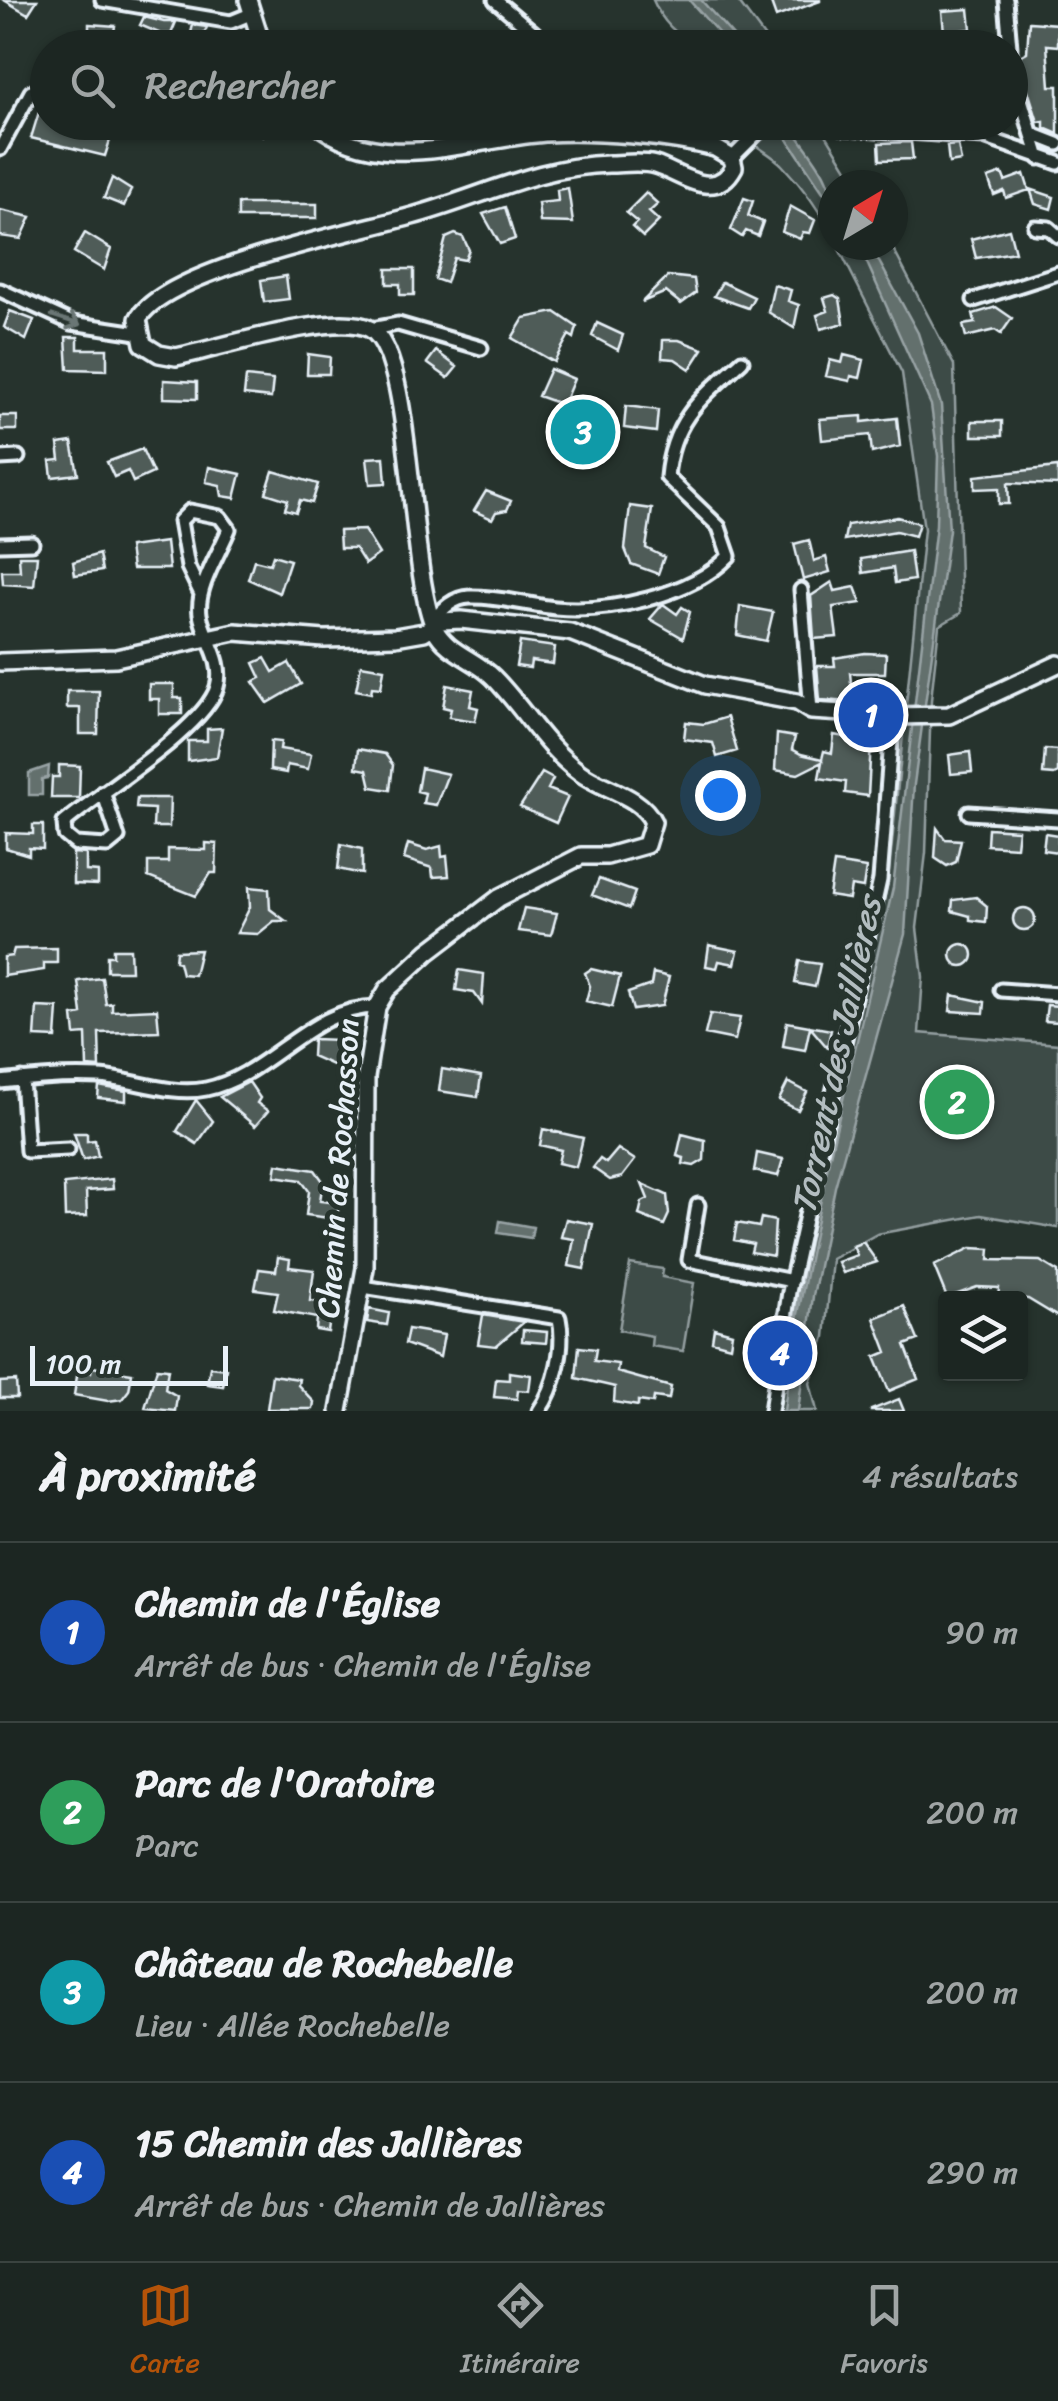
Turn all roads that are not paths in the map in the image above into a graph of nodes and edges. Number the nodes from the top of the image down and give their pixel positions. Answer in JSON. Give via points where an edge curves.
{"nodes":[{"id":1,"x":102,"y":0,"type":"edge"},
{"id":2,"x":495,"y":0,"type":"edge"},
{"id":3,"x":1006,"y":0,"type":"edge"},
{"id":4,"x":250,"y":7,"type":"edge"},
{"id":5,"x":531,"y":30,"type":"edge"},
{"id":6,"x":1008,"y":30,"type":"edge"},
{"id":7,"x":30,"y":94,"type":"edge"},
{"id":8,"x":1028,"y":116,"type":"edge"},
{"id":9,"x":1035,"y":136,"type":"junction"},
{"id":10,"x":342,"y":140,"type":"edge"},
{"id":11,"x":494,"y":140,"type":"edge"},
{"id":12,"x":665,"y":140,"type":"edge"},
{"id":13,"x":750,"y":140,"type":"edge"},
{"id":14,"x":992,"y":140,"type":"edge"},
{"id":15,"x":1058,"y":144,"type":"edge"},
{"id":16,"x":0,"y":149,"type":"edge"},
{"id":17,"x":732,"y":158,"type":"junction"},
{"id":18,"x":1040,"y":158,"type":"junction"},
{"id":19,"x":1058,"y":163,"type":"edge"},
{"id":20,"x":1035,"y":227,"type":"dead end"},
{"id":21,"x":1058,"y":236,"type":"edge"},
{"id":22,"x":1058,"y":273,"type":"edge"},
{"id":23,"x":0,"y":290,"type":"edge"},
{"id":24,"x":974,"y":300,"type":"dead end"},
{"id":25,"x":371,"y":329,"type":"junction"},
{"id":26,"x":138,"y":333,"type":"junction"},
{"id":27,"x":481,"y":348,"type":"dead end"},
{"id":28,"x":742,"y":361,"type":"dead end"},
{"id":29,"x":18,"y":457,"type":"dead end"},
{"id":30,"x":0,"y":458,"type":"edge"},
{"id":31,"x":32,"y":543,"type":"dead end"},
{"id":32,"x":0,"y":544,"type":"edge"},
{"id":33,"x":801,"y":590,"type":"dead end"},
{"id":34,"x":200,"y":592,"type":"junction"},
{"id":35,"x":433,"y":624,"type":"junction"},
{"id":36,"x":211,"y":636,"type":"junction"},
{"id":37,"x":0,"y":662,"type":"edge"},
{"id":38,"x":1058,"y":664,"type":"edge"},
{"id":39,"x":811,"y":711,"type":"junction"},
{"id":40,"x":897,"y":716,"type":"junction"},
{"id":41,"x":103,"y":792,"type":"junction"},
{"id":42,"x":969,"y":813,"type":"dead end"},
{"id":43,"x":1058,"y":820,"type":"edge"},
{"id":44,"x":1001,"y":990,"type":"dead end"},
{"id":45,"x":1058,"y":994,"type":"edge"},
{"id":46,"x":376,"y":1006,"type":"junction"},
{"id":47,"x":22,"y":1079,"type":"junction"},
{"id":48,"x":0,"y":1082,"type":"edge"},
{"id":49,"x":68,"y":1149,"type":"dead end"},
{"id":50,"x":698,"y":1205,"type":"dead end"},
{"id":51,"x":792,"y":1281,"type":"junction"},
{"id":52,"x":363,"y":1287,"type":"junction"},
{"id":53,"x":339,"y":1411,"type":"edge"},
{"id":54,"x":539,"y":1411,"type":"edge"},
{"id":55,"x":770,"y":1411,"type":"edge"}],
"edges":[{"from":1,"to":4,"type":"street","via":[[231,22]]},
{"from":2,"to":5,"type":"street"},
{"from":3,"to":6,"type":"street"},
{"from":7,"to":16,"type":"street"},
{"from":8,"to":9,"type":"street"},
{"from":9,"to":15,"type":"street"},
{"from":9,"to":18,"type":"street"},
{"from":10,"to":11,"type":"street","via":[[384,153]]},
{"from":12,"to":17,"type":"street","via":[[700,144]]},
{"from":13,"to":17,"type":"street"},
{"from":14,"to":18,"type":"street"},
{"from":17,"to":26,"type":"street","via":[[729,176],[713,185],[651,164],[567,166],[414,216],[306,240],[169,293],[144,308]]},
{"from":18,"to":19,"type":"street"},
{"from":20,"to":21,"type":"street"},
{"from":22,"to":24,"type":"street"},
{"from":23,"to":26,"type":"street","one_way":true,"via":[[72,323]]},
{"from":25,"to":26,"type":"street","via":[[315,326],[176,356],[159,354]]},
{"from":25,"to":27,"type":"street","via":[[398,324]]},
{"from":25,"to":35,"type":"street","via":[[397,372],[414,539]]},
{"from":28,"to":35,"type":"street","via":[[670,440],[667,477],[720,527],[729,556],[712,574],[603,607],[469,597],[449,602]]},
{"from":29,"to":30,"type":"street"},
{"from":31,"to":32,"type":"street"},
{"from":33,"to":39,"type":"street"},
{"from":34,"to":34,"type":"street","via":[[228,529],[220,518],[190,511],[180,521]]},
{"from":34,"to":36,"type":"street","via":[[200,617]]},
{"from":35,"to":36,"type":"street","via":[[395,637]]},
{"from":35,"to":39,"type":"street","via":[[461,620],[570,632],[705,685],[797,702]]},
{"from":35,"to":46,"type":"street","name":"Chemin de Rochasson","via":[[442,641],[491,675],[547,746],[649,812],[652,834],[646,846],[581,856],[499,898],[428,952]]},
{"from":36,"to":37,"type":"street","via":[[116,658]]},
{"from":36,"to":41,"type":"street","via":[[218,684],[207,707]]},
{"from":38,"to":40,"type":"street","via":[[949,715]]},
{"from":39,"to":40,"type":"street"},
{"from":40,"to":51,"type":"street","via":[[880,880]]},
{"from":41,"to":41,"type":"street","via":[[64,823],[65,835],[76,844],[107,846],[118,837]]},
{"from":42,"to":43,"type":"street"},
{"from":44,"to":45,"type":"street"},
{"from":46,"to":47,"type":"street","via":[[319,1023],[279,1054],[210,1088],[181,1092],[98,1077]]},
{"from":46,"to":52,"type":"street","name":"Chemin de Rochasson","via":[[366,1077]]},
{"from":47,"to":48,"type":"street"},
{"from":47,"to":49,"type":"street","via":[[27,1152]]},
{"from":50,"to":51,"type":"street","via":[[689,1260]]},
{"from":51,"to":55,"type":"street"},
{"from":52,"to":53,"type":"street","name":"Chemin de Rochasson"},
{"from":52,"to":54,"type":"street","via":[[560,1318],[564,1337]]}]}
